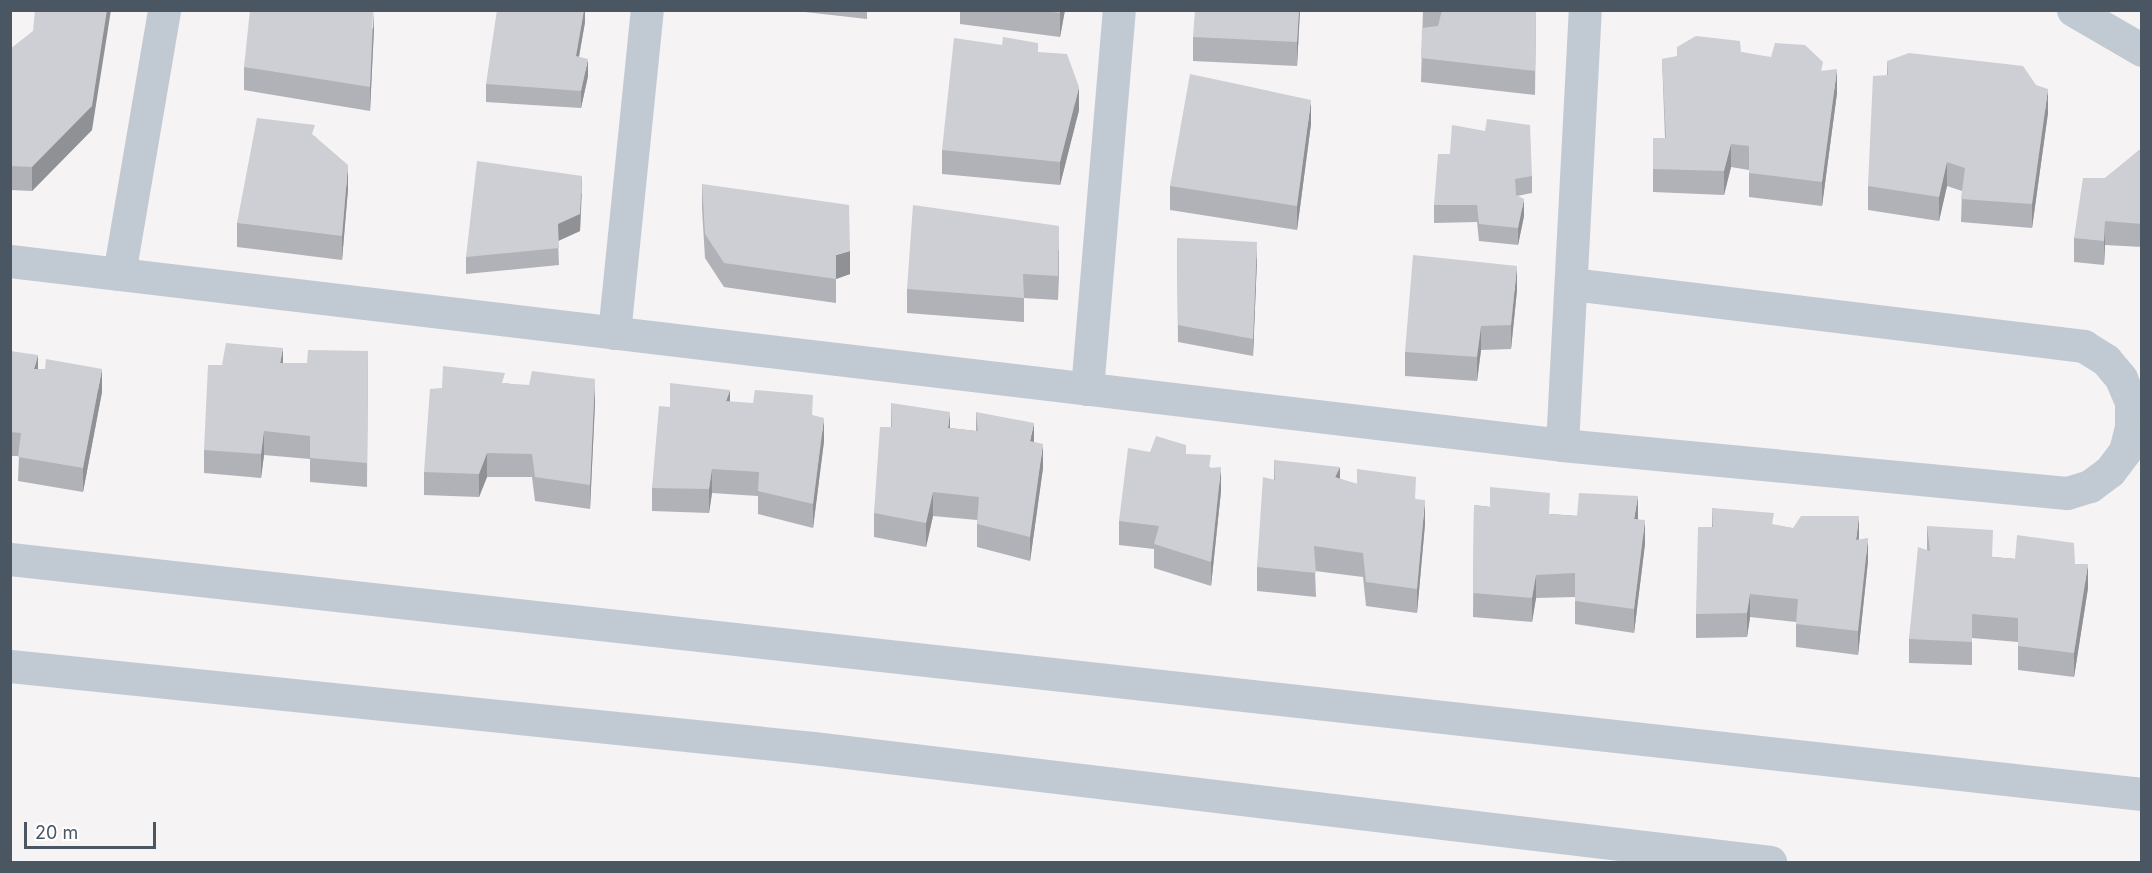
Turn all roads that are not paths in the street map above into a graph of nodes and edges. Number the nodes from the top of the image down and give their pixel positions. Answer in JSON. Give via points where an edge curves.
{"nodes":[{"id":1,"x":164,"y":10,"type":"edge"},
{"id":2,"x":646,"y":10,"type":"edge"},
{"id":3,"x":1119,"y":10,"type":"edge"},
{"id":4,"x":1585,"y":10,"type":"edge"},
{"id":5,"x":2073,"y":10,"type":"edge"},
{"id":6,"x":2142,"y":50,"type":"edge"},
{"id":7,"x":10,"y":261,"type":"edge"},
{"id":8,"x":119,"y":274,"type":"junction"},
{"id":9,"x":1571,"y":284,"type":"junction"},
{"id":10,"x":614,"y":333,"type":"junction"},
{"id":11,"x":1087,"y":389,"type":"junction"},
{"id":12,"x":1562,"y":445,"type":"junction"},
{"id":13,"x":10,"y":559,"type":"edge"},
{"id":14,"x":10,"y":666,"type":"edge"},
{"id":15,"x":2142,"y":794,"type":"edge"},
{"id":16,"x":1770,"y":862,"type":"edge"}],
"edges":[{"from":1,"to":8,"type":"street"},
{"from":2,"to":10,"type":"street"},
{"from":3,"to":11,"type":"street"},
{"from":4,"to":9,"type":"street"},
{"from":5,"to":6,"type":"street"},
{"from":7,"to":8,"type":"street"},
{"from":8,"to":10,"type":"street"},
{"from":9,"to":12,"type":"street"},
{"from":9,"to":12,"type":"street","via":[[2084,346],[2106,360],[2121,378],[2131,402],[2131,427],[2125,451],[2110,471],[2090,486],[2067,493]]},
{"from":10,"to":11,"type":"street"},
{"from":11,"to":12,"type":"street"},
{"from":13,"to":15,"type":"street"},
{"from":14,"to":16,"type":"street","via":[[813,748]]}]}
